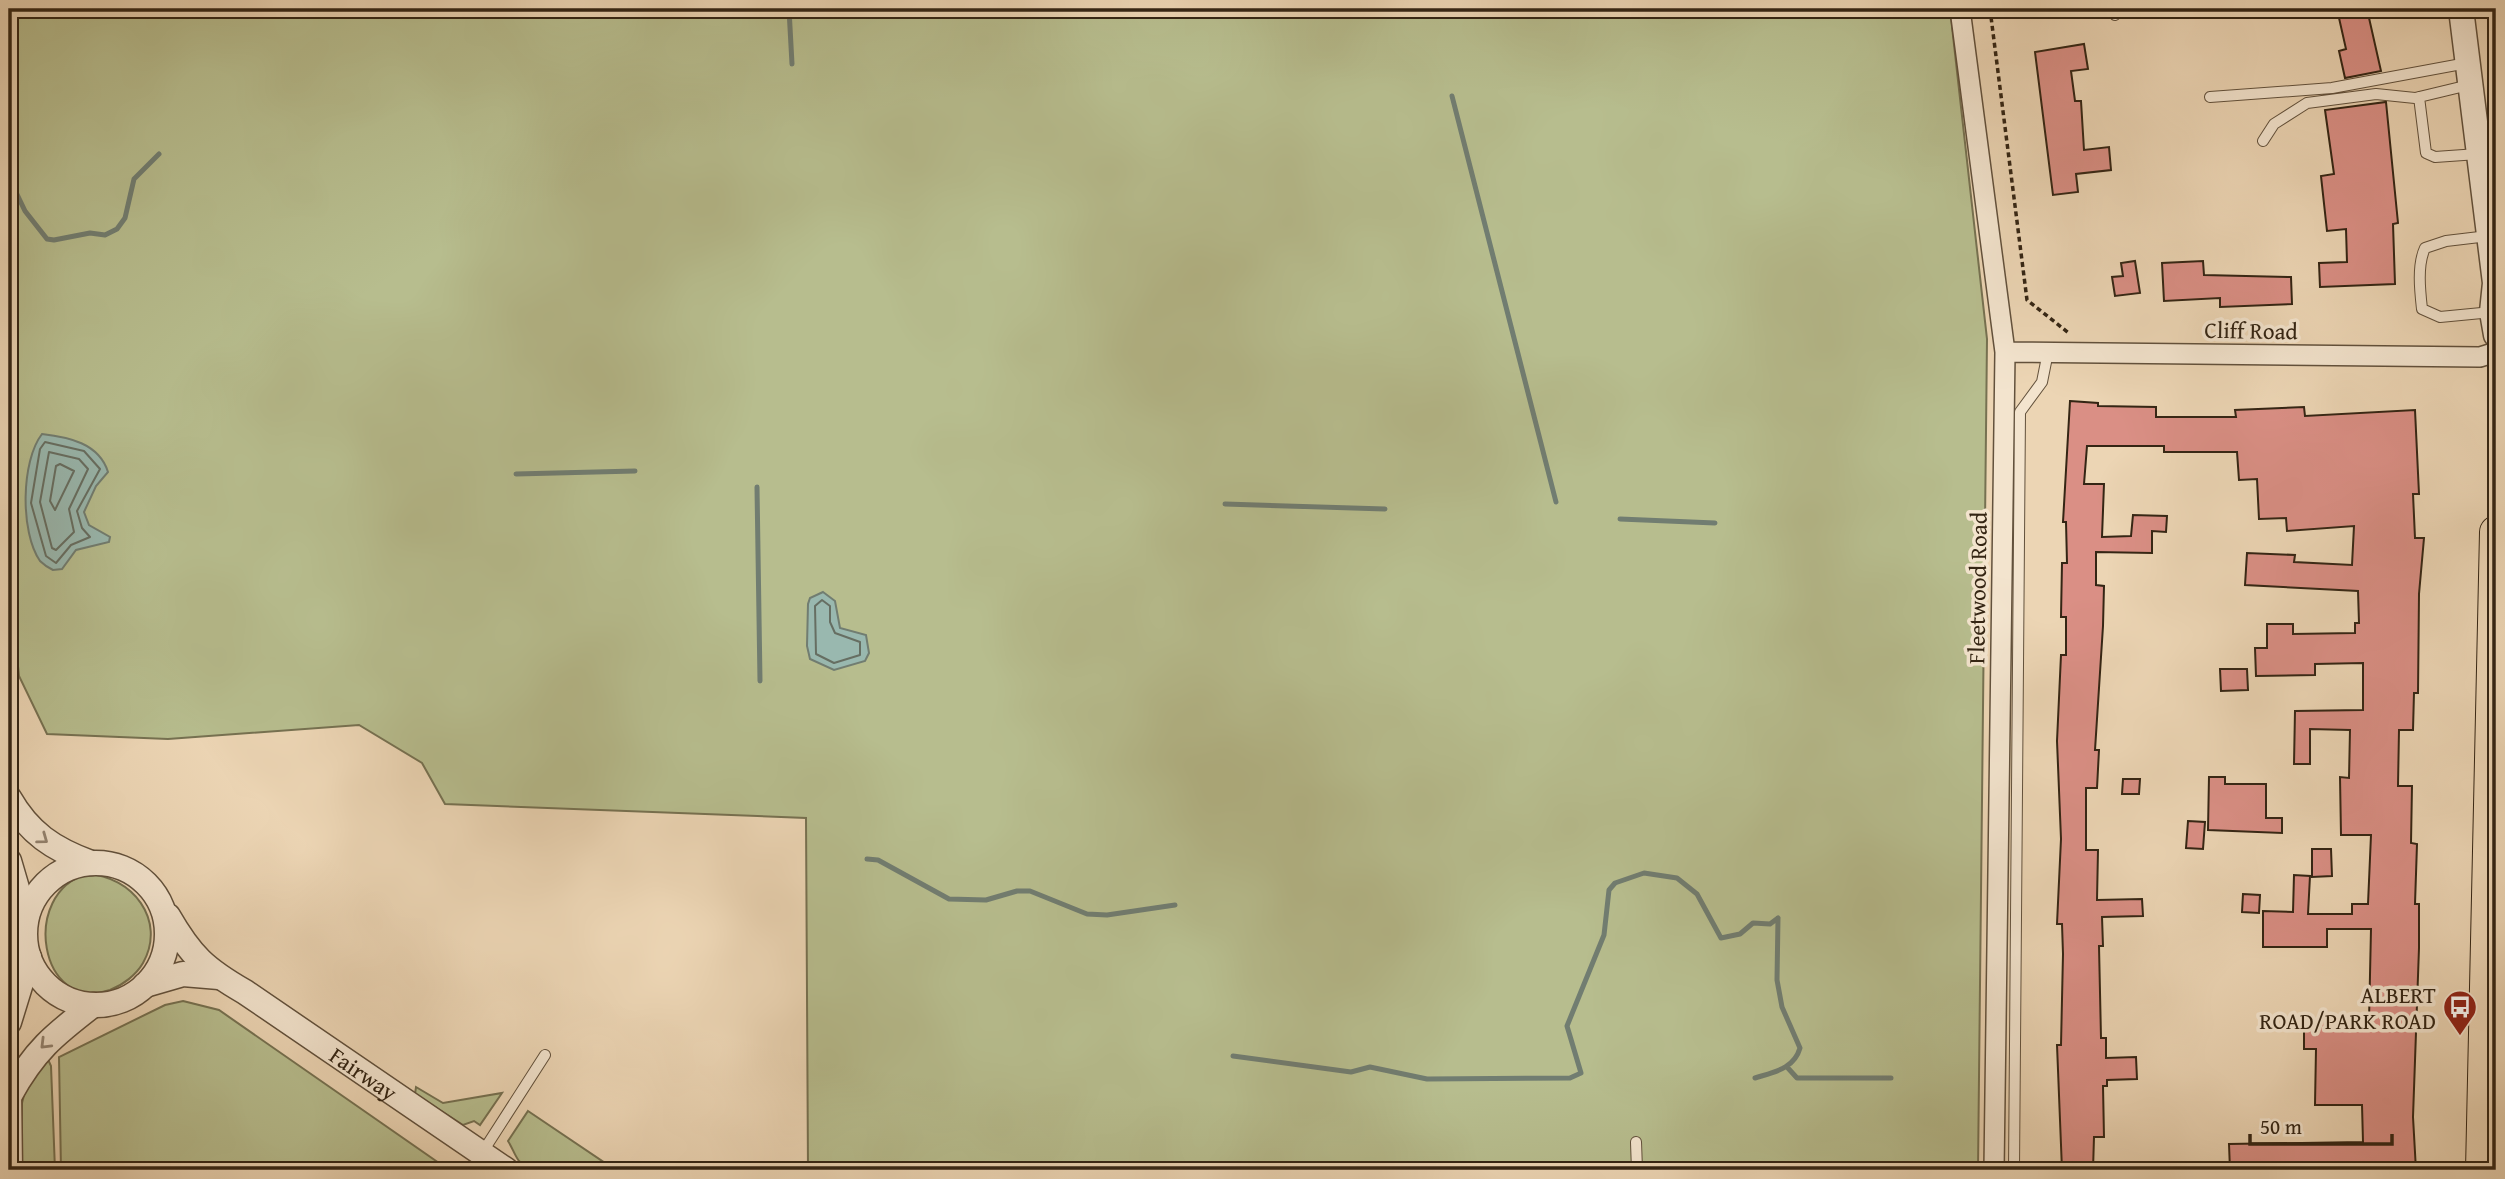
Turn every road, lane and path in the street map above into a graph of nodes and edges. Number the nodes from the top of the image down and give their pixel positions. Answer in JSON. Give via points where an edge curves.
{"nodes":[{"id":1,"x":1960,"y":9,"type":"edge"},
{"id":2,"x":1990,"y":9,"type":"edge"},
{"id":3,"x":2461,"y":9,"type":"edge"},
{"id":4,"x":2469,"y":74,"type":"junction"},
{"id":5,"x":2210,"y":97,"type":"dead end"},
{"id":6,"x":2418,"y":97,"type":"junction"},
{"id":7,"x":2263,"y":141,"type":"dead end"},
{"id":8,"x":2479,"y":154,"type":"junction"},
{"id":9,"x":2489,"y":236,"type":"junction"},
{"id":10,"x":2496,"y":283,"type":"edge"},
{"id":11,"x":2494,"y":323,"type":"edge"},
{"id":12,"x":2005,"y":352,"type":"junction"},
{"id":13,"x":2048,"y":352,"type":"junction"},
{"id":14,"x":2496,"y":352,"type":"edge"},
{"id":15,"x":2093,"y":353,"type":"junction"},
{"id":16,"x":2496,"y":532,"type":"edge"},
{"id":17,"x":9,"y":798,"type":"edge"},
{"id":18,"x":9,"y":861,"type":"edge"},
{"id":19,"x":91,"y":863,"type":"junction"},
{"id":20,"x":162,"y":906,"type":"junction"},
{"id":21,"x":26,"y":919,"type":"junction"},
{"id":22,"x":29,"y":957,"type":"junction"},
{"id":23,"x":219,"y":977,"type":"junction"},
{"id":24,"x":145,"y":985,"type":"junction"},
{"id":25,"x":93,"y":1005,"type":"junction"},
{"id":26,"x":9,"y":1022,"type":"edge"},
{"id":27,"x":545,"y":1055,"type":"dead end"},
{"id":28,"x":9,"y":1094,"type":"edge"},
{"id":29,"x":1636,"y":1142,"type":"dead end"},
{"id":30,"x":482,"y":1153,"type":"junction"},
{"id":31,"x":10,"y":1170,"type":"edge"},
{"id":32,"x":506,"y":1170,"type":"edge"},
{"id":33,"x":1637,"y":1170,"type":"edge"},
{"id":34,"x":1994,"y":1170,"type":"edge"},
{"id":35,"x":2014,"y":1170,"type":"edge"},
{"id":36,"x":2482,"y":1170,"type":"edge"}],
"edges":[{"from":1,"to":12,"type":"street","name":"Fleetwood Road"},
{"from":2,"to":15,"type":"path","via":[[2027,300]]},
{"from":3,"to":4,"type":"street"},
{"from":4,"to":5,"type":"lane"},
{"from":4,"to":6,"type":"lane"},
{"from":4,"to":8,"type":"street"},
{"from":6,"to":7,"type":"lane","via":[[2376,94],[2307,103],[2274,124]]},
{"from":6,"to":8,"type":"lane","via":[[2426,153],[2435,157]]},
{"from":8,"to":9,"type":"street"},
{"from":9,"to":10,"type":"street"},
{"from":9,"to":11,"type":"lane","via":[[2426,248],[2421,300],[2422,309],[2440,317]]},
{"from":10,"to":11,"type":"street"},
{"from":12,"to":13,"type":"street","name":"Cliff Road"},
{"from":12,"to":34,"type":"street","name":"Fleetwood Road"},
{"from":13,"to":15,"type":"street","name":"Cliff Road"},
{"from":13,"to":35,"type":"lane","via":[[2042,382],[2020,412]]},
{"from":14,"to":15,"type":"street","name":"Cliff Road","via":[[2480,357]]},
{"from":16,"to":36,"type":"highway"},
{"from":17,"to":19,"type":"street","one_way":true,"via":[[22,821],[40,839]]},
{"from":18,"to":21,"type":"street"},
{"from":19,"to":20,"type":"street","via":[[120,866],[133,873]]},
{"from":19,"to":21,"type":"street","via":[[55,876],[37,895]]},
{"from":20,"to":23,"type":"street","name":"Fairway","via":[[189,952]]},
{"from":20,"to":24,"type":"street","via":[[166,947]]},
{"from":21,"to":22,"type":"street"},
{"from":22,"to":25,"type":"street","via":[[54,991]]},
{"from":22,"to":26,"type":"street"},
{"from":23,"to":24,"type":"street","name":"Fairway","via":[[183,974]]},
{"from":23,"to":30,"type":"street","name":"Fairway"},
{"from":24,"to":25,"type":"street","via":[[121,1000]]},
{"from":25,"to":28,"type":"street","one_way":true,"via":[[44,1044]]},
{"from":27,"to":30,"type":"lane"},
{"from":28,"to":31,"type":"street"},
{"from":29,"to":33,"type":"lane"},
{"from":30,"to":32,"type":"street","name":"Fairway"}]}
